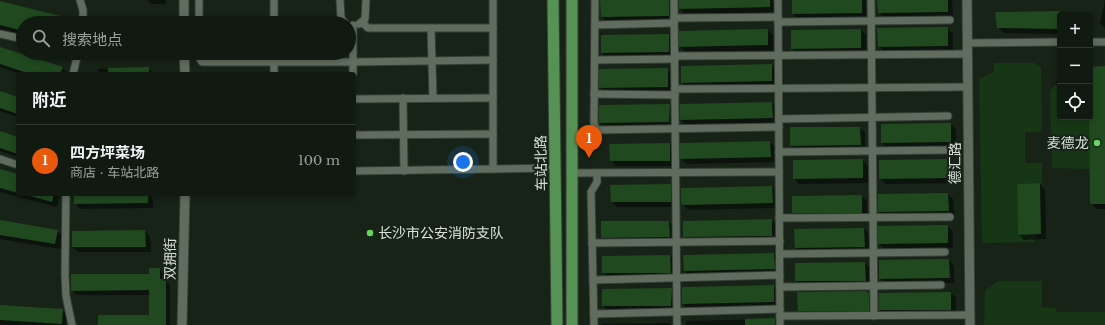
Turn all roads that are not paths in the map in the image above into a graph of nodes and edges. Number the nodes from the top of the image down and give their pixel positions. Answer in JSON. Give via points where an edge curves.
{"nodes":[{"id":1,"x":80,"y":0,"type":"edge"},
{"id":2,"x":184,"y":0,"type":"edge"},
{"id":3,"x":199,"y":0,"type":"edge"},
{"id":4,"x":274,"y":0,"type":"edge"},
{"id":5,"x":340,"y":0,"type":"edge"},
{"id":6,"x":366,"y":0,"type":"edge"},
{"id":7,"x":493,"y":0,"type":"edge"},
{"id":8,"x":553,"y":0,"type":"edge"},
{"id":9,"x":572,"y":0,"type":"edge"},
{"id":10,"x":595,"y":0,"type":"edge"},
{"id":11,"x":674,"y":0,"type":"edge"},
{"id":12,"x":778,"y":0,"type":"edge"},
{"id":13,"x":871,"y":0,"type":"edge"},
{"id":14,"x":968,"y":0,"type":"edge"},
{"id":15,"x":83,"y":16,"type":"edge"},
{"id":16,"x":184,"y":16,"type":"edge"},
{"id":17,"x":199,"y":16,"type":"edge"},
{"id":18,"x":274,"y":16,"type":"edge"},
{"id":19,"x":341,"y":16,"type":"edge"},
{"id":20,"x":778,"y":19,"type":"junction"},
{"id":21,"x":950,"y":20,"type":"dead end"},
{"id":22,"x":674,"y":21,"type":"junction"},
{"id":23,"x":871,"y":21,"type":"junction"},
{"id":24,"x":356,"y":22,"type":"edge"},
{"id":25,"x":362,"y":22,"type":"junction"},
{"id":26,"x":595,"y":25,"type":"junction"},
{"id":27,"x":431,"y":28,"type":"junction"},
{"id":28,"x":493,"y":28,"type":"junction"},
{"id":29,"x":0,"y":34,"type":"edge"},
{"id":30,"x":16,"y":37,"type":"edge"},
{"id":31,"x":1057,"y":42,"type":"edge"},
{"id":32,"x":1093,"y":42,"type":"edge"},
{"id":33,"x":1105,"y":42,"type":"edge"},
{"id":34,"x":968,"y":43,"type":"junction"},
{"id":35,"x":871,"y":54,"type":"junction"},
{"id":36,"x":968,"y":54,"type":"junction"},
{"id":37,"x":779,"y":55,"type":"junction"},
{"id":38,"x":675,"y":58,"type":"junction"},
{"id":39,"x":76,"y":60,"type":"edge"},
{"id":40,"x":184,"y":60,"type":"edge"},
{"id":41,"x":201,"y":60,"type":"edge"},
{"id":42,"x":493,"y":60,"type":"junction"},
{"id":43,"x":594,"y":60,"type":"junction"},
{"id":44,"x":432,"y":61,"type":"junction"},
{"id":45,"x":274,"y":62,"type":"junction"},
{"id":46,"x":353,"y":62,"type":"junction"},
{"id":47,"x":73,"y":72,"type":"edge"},
{"id":48,"x":185,"y":72,"type":"edge"},
{"id":49,"x":274,"y":72,"type":"edge"},
{"id":50,"x":353,"y":72,"type":"edge"},
{"id":51,"x":968,"y":87,"type":"junction"},
{"id":52,"x":872,"y":88,"type":"junction"},
{"id":53,"x":779,"y":89,"type":"junction"},
{"id":54,"x":675,"y":92,"type":"junction"},
{"id":55,"x":594,"y":94,"type":"junction"},
{"id":56,"x":356,"y":98,"type":"edge"},
{"id":57,"x":403,"y":98,"type":"junction"},
{"id":58,"x":433,"y":98,"type":"junction"},
{"id":59,"x":493,"y":98,"type":"junction"},
{"id":60,"x":948,"y":116,"type":"dead end"},
{"id":61,"x":872,"y":117,"type":"junction"},
{"id":62,"x":779,"y":119,"type":"junction"},
{"id":63,"x":779,"y":127,"type":"junction"},
{"id":64,"x":675,"y":130,"type":"junction"},
{"id":65,"x":493,"y":134,"type":"junction"},
{"id":66,"x":356,"y":135,"type":"edge"},
{"id":67,"x":404,"y":135,"type":"junction"},
{"id":68,"x":949,"y":150,"type":"dead end"},
{"id":69,"x":872,"y":151,"type":"junction"},
{"id":70,"x":779,"y":152,"type":"junction"},
{"id":71,"x":0,"y":160,"type":"edge"},
{"id":72,"x":16,"y":164,"type":"edge"},
{"id":73,"x":556,"y":168,"type":"junction"},
{"id":74,"x":493,"y":169,"type":"junction"},
{"id":75,"x":404,"y":170,"type":"junction"},
{"id":76,"x":356,"y":171,"type":"edge"},
{"id":77,"x":676,"y":172,"type":"junction"},
{"id":78,"x":779,"y":172,"type":"junction"},
{"id":79,"x":571,"y":173,"type":"junction"},
{"id":80,"x":598,"y":173,"type":"junction"},
{"id":81,"x":66,"y":196,"type":"edge"},
{"id":82,"x":185,"y":196,"type":"edge"},
{"id":83,"x":873,"y":217,"type":"junction"},
{"id":84,"x":950,"y":217,"type":"dead end"},
{"id":85,"x":780,"y":218,"type":"junction"},
{"id":86,"x":780,"y":241,"type":"junction"},
{"id":87,"x":676,"y":242,"type":"junction"},
{"id":88,"x":592,"y":243,"type":"junction"},
{"id":89,"x":945,"y":252,"type":"dead end"},
{"id":90,"x":873,"y":253,"type":"junction"},
{"id":91,"x":780,"y":254,"type":"junction"},
{"id":92,"x":780,"y":275,"type":"junction"},
{"id":93,"x":677,"y":278,"type":"junction"},
{"id":94,"x":593,"y":280,"type":"junction"},
{"id":95,"x":942,"y":285,"type":"dead end"},
{"id":96,"x":780,"y":286,"type":"junction"},
{"id":97,"x":874,"y":286,"type":"junction"},
{"id":98,"x":677,"y":312,"type":"junction"},
{"id":99,"x":780,"y":313,"type":"junction"},
{"id":100,"x":594,"y":314,"type":"junction"},
{"id":101,"x":970,"y":315,"type":"junction"},
{"id":102,"x":874,"y":316,"type":"junction"},
{"id":103,"x":72,"y":325,"type":"edge"},
{"id":104,"x":182,"y":325,"type":"edge"},
{"id":105,"x":557,"y":325,"type":"edge"},
{"id":106,"x":572,"y":325,"type":"edge"},
{"id":107,"x":594,"y":325,"type":"edge"},
{"id":108,"x":677,"y":325,"type":"edge"},
{"id":109,"x":780,"y":325,"type":"edge"},
{"id":110,"x":970,"y":325,"type":"edge"}],
"edges":[{"from":1,"to":15,"type":"street"},
{"from":2,"to":16,"type":"street"},
{"from":3,"to":17,"type":"street"},
{"from":4,"to":18,"type":"street"},
{"from":5,"to":19,"type":"street"},
{"from":6,"to":25,"type":"street","via":[[366,16]]},
{"from":7,"to":28,"type":"street"},
{"from":8,"to":73,"type":"main road","name":"车站北路"},
{"from":9,"to":79,"type":"main road"},
{"from":10,"to":26,"type":"street"},
{"from":11,"to":22,"type":"street"},
{"from":12,"to":20,"type":"street"},
{"from":13,"to":23,"type":"street"},
{"from":14,"to":34,"type":"street","name":"德汇路"},
{"from":20,"to":22,"type":"street"},
{"from":20,"to":23,"type":"street"},
{"from":20,"to":37,"type":"street"},
{"from":21,"to":23,"type":"street"},
{"from":22,"to":26,"type":"street"},
{"from":22,"to":38,"type":"street"},
{"from":23,"to":35,"type":"street"},
{"from":24,"to":25,"type":"street"},
{"from":25,"to":27,"type":"street","via":[[368,28]]},
{"from":26,"to":43,"type":"street"},
{"from":27,"to":28,"type":"street"},
{"from":27,"to":44,"type":"street"},
{"from":28,"to":42,"type":"street"},
{"from":29,"to":30,"type":"street"},
{"from":31,"to":34,"type":"street"},
{"from":32,"to":33,"type":"street"},
{"from":34,"to":36,"type":"street","name":"德汇路"},
{"from":35,"to":36,"type":"street"},
{"from":35,"to":37,"type":"street"},
{"from":35,"to":52,"type":"street"},
{"from":36,"to":51,"type":"street","name":"德汇路"},
{"from":37,"to":38,"type":"street"},
{"from":37,"to":53,"type":"street"},
{"from":38,"to":43,"type":"street"},
{"from":38,"to":54,"type":"street"},
{"from":39,"to":47,"type":"street"},
{"from":40,"to":48,"type":"street"},
{"from":41,"to":45,"type":"street"},
{"from":42,"to":44,"type":"street"},
{"from":42,"to":59,"type":"street"},
{"from":43,"to":55,"type":"street"},
{"from":44,"to":46,"type":"street"},
{"from":44,"to":58,"type":"street"},
{"from":45,"to":46,"type":"street"},
{"from":45,"to":49,"type":"street"},
{"from":46,"to":50,"type":"street"},
{"from":51,"to":52,"type":"street"},
{"from":51,"to":101,"type":"street","name":"德汇路"},
{"from":52,"to":53,"type":"street"},
{"from":52,"to":61,"type":"street"},
{"from":53,"to":54,"type":"street"},
{"from":53,"to":62,"type":"street"},
{"from":54,"to":55,"type":"street"},
{"from":54,"to":64,"type":"street"},
{"from":55,"to":64,"type":"street","via":[[596,130]]},
{"from":56,"to":57,"type":"street"},
{"from":57,"to":58,"type":"street"},
{"from":57,"to":67,"type":"street"},
{"from":58,"to":59,"type":"street"},
{"from":59,"to":65,"type":"street"},
{"from":60,"to":61,"type":"street"},
{"from":61,"to":62,"type":"street"},
{"from":61,"to":69,"type":"street"},
{"from":62,"to":63,"type":"street"},
{"from":63,"to":64,"type":"street"},
{"from":63,"to":70,"type":"street"},
{"from":64,"to":77,"type":"street"},
{"from":65,"to":67,"type":"street"},
{"from":65,"to":74,"type":"street"},
{"from":66,"to":67,"type":"street"},
{"from":67,"to":75,"type":"street"},
{"from":68,"to":69,"type":"street"},
{"from":69,"to":70,"type":"street"},
{"from":69,"to":83,"type":"street"},
{"from":70,"to":78,"type":"street"},
{"from":71,"to":72,"type":"street"},
{"from":73,"to":74,"type":"street"},
{"from":73,"to":105,"type":"main road","name":"车站北路"},
{"from":74,"to":75,"type":"street"},
{"from":75,"to":76,"type":"street"},
{"from":77,"to":78,"type":"street"},
{"from":77,"to":80,"type":"street"},
{"from":77,"to":87,"type":"street"},
{"from":78,"to":85,"type":"street"},
{"from":79,"to":80,"type":"street"},
{"from":79,"to":106,"type":"main road"},
{"from":80,"to":88,"type":"street","via":[[597,182],[591,192]]},
{"from":81,"to":103,"type":"street","via":[[66,296]]},
{"from":82,"to":104,"type":"street","name":"双拥街"},
{"from":83,"to":84,"type":"street"},
{"from":83,"to":85,"type":"street"},
{"from":83,"to":90,"type":"street"},
{"from":85,"to":86,"type":"street"},
{"from":86,"to":87,"type":"street"},
{"from":86,"to":91,"type":"street"},
{"from":87,"to":88,"type":"street"},
{"from":87,"to":93,"type":"street"},
{"from":88,"to":94,"type":"street"},
{"from":89,"to":90,"type":"street"},
{"from":90,"to":91,"type":"street"},
{"from":90,"to":97,"type":"street"},
{"from":91,"to":92,"type":"street"},
{"from":92,"to":93,"type":"street"},
{"from":92,"to":96,"type":"street"},
{"from":93,"to":94,"type":"street"},
{"from":93,"to":98,"type":"street"},
{"from":94,"to":100,"type":"street"},
{"from":95,"to":97,"type":"street"},
{"from":96,"to":97,"type":"street"},
{"from":96,"to":99,"type":"street"},
{"from":97,"to":102,"type":"street"},
{"from":98,"to":99,"type":"street"},
{"from":98,"to":100,"type":"street"},
{"from":98,"to":108,"type":"street"},
{"from":99,"to":102,"type":"street"},
{"from":99,"to":109,"type":"street"},
{"from":100,"to":107,"type":"street"},
{"from":101,"to":102,"type":"street"},
{"from":101,"to":110,"type":"street","name":"德汇路"}]}
